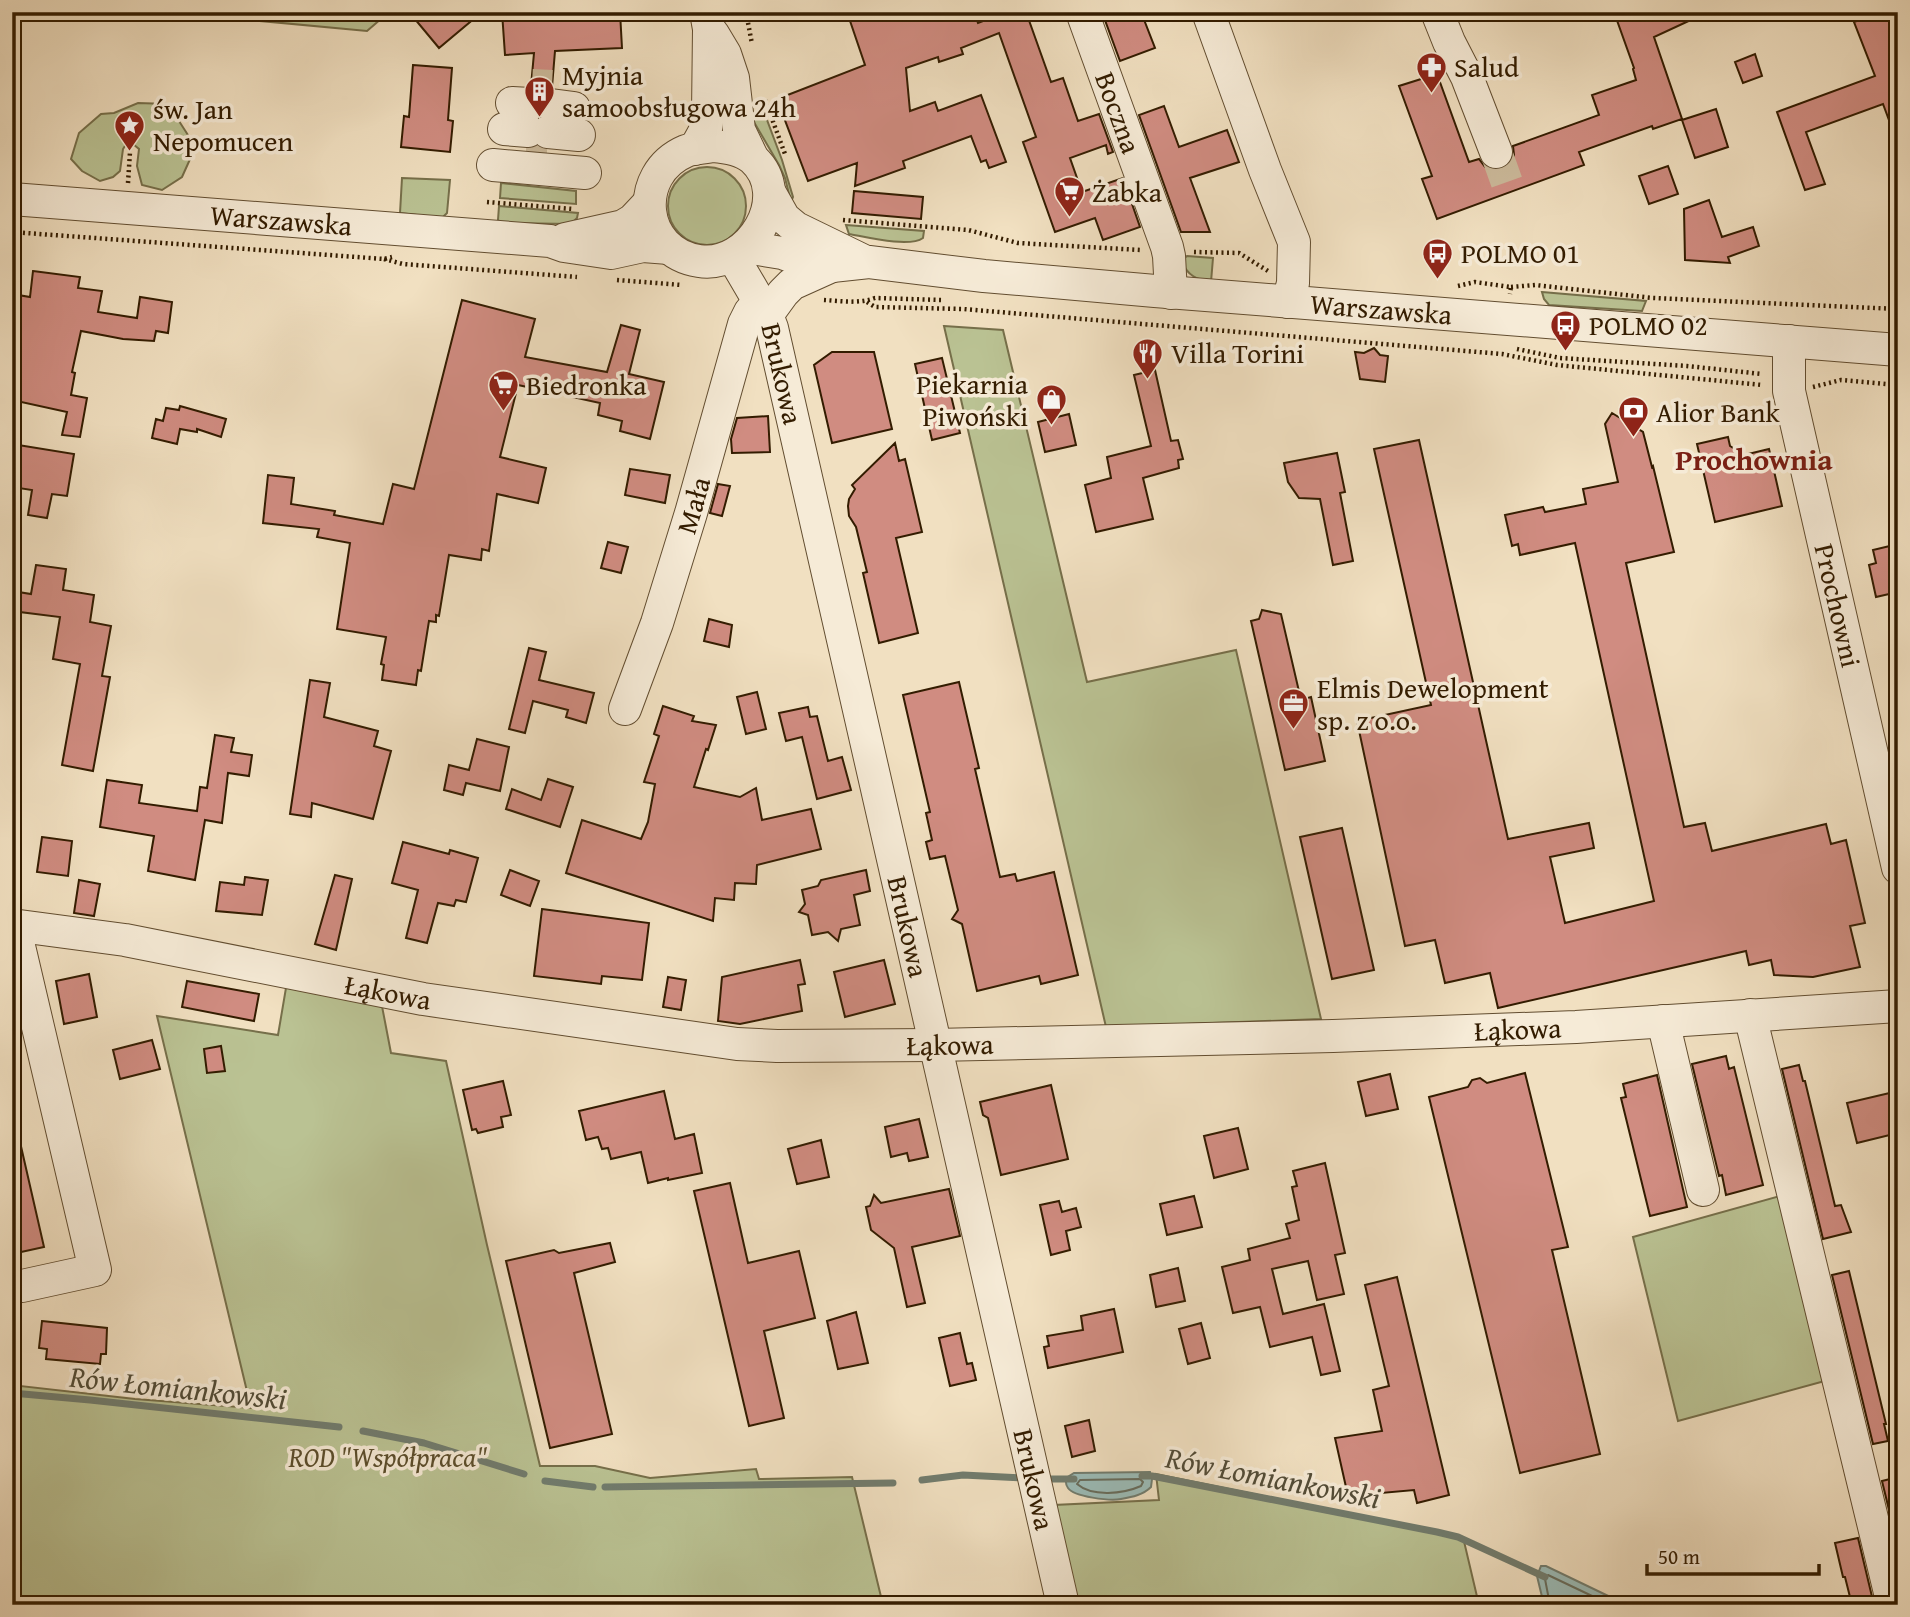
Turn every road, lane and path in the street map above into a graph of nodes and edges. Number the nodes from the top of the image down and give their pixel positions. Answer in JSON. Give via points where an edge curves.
{"nodes":[{"id":1,"x":746,"y":12,"type":"edge"},
{"id":2,"x":1082,"y":12,"type":"edge"},
{"id":3,"x":1437,"y":12,"type":"edge"},
{"id":4,"x":1217,"y":15,"type":"edge"},
{"id":5,"x":708,"y":20,"type":"edge"},
{"id":6,"x":753,"y":47,"type":"dead end"},
{"id":7,"x":763,"y":93,"type":"dead end"},
{"id":8,"x":695,"y":149,"type":"junction"},
{"id":9,"x":130,"y":152,"type":"dead end"},
{"id":10,"x":1496,"y":152,"type":"tunnel mouth"},
{"id":11,"x":752,"y":158,"type":"junction"},
{"id":12,"x":787,"y":158,"type":"dead end"},
{"id":13,"x":128,"y":184,"type":"dead end"},
{"id":14,"x":770,"y":193,"type":"junction"},
{"id":15,"x":12,"y":199,"type":"edge"},
{"id":16,"x":487,"y":202,"type":"dead end"},
{"id":17,"x":649,"y":203,"type":"junction"},
{"id":18,"x":576,"y":209,"type":"dead end"},
{"id":19,"x":839,"y":220,"type":"dead end"},
{"id":20,"x":12,"y":232,"type":"edge"},
{"id":21,"x":550,"y":241,"type":"junction"},
{"id":22,"x":669,"y":248,"type":"junction"},
{"id":23,"x":739,"y":252,"type":"junction"},
{"id":24,"x":1168,"y":252,"type":"junction"},
{"id":25,"x":868,"y":262,"type":"junction"},
{"id":26,"x":832,"y":267,"type":"junction"},
{"id":27,"x":589,"y":278,"type":"dead end"},
{"id":28,"x":616,"y":280,"type":"dead end"},
{"id":29,"x":690,"y":286,"type":"dead end"},
{"id":30,"x":1511,"y":287,"type":"dead end"},
{"id":31,"x":1171,"y":293,"type":"junction"},
{"id":32,"x":1291,"y":293,"type":"junction"},
{"id":33,"x":816,"y":299,"type":"dead end"},
{"id":34,"x":763,"y":308,"type":"junction"},
{"id":35,"x":1898,"y":309,"type":"edge"},
{"id":36,"x":1789,"y":341,"type":"junction"},
{"id":37,"x":1898,"y":350,"type":"edge"},
{"id":38,"x":1898,"y":385,"type":"edge"},
{"id":39,"x":1789,"y":388,"type":"junction"},
{"id":40,"x":625,"y":709,"type":"dead end"},
{"id":41,"x":1898,"y":868,"type":"edge"},
{"id":42,"x":13,"y":925,"type":"edge"},
{"id":43,"x":1898,"y":1006,"type":"edge"},
{"id":44,"x":1750,"y":1015,"type":"junction"},
{"id":45,"x":1663,"y":1021,"type":"junction"},
{"id":46,"x":935,"y":1045,"type":"junction"},
{"id":47,"x":1703,"y":1190,"type":"dead end"},
{"id":48,"x":22,"y":1286,"type":"dead end"},
{"id":49,"x":1063,"y":1605,"type":"edge"},
{"id":50,"x":1893,"y":1605,"type":"edge"}],
"edges":[{"from":1,"to":6,"type":"path"},
{"from":2,"to":24,"type":"street","name":"Boczna"},
{"from":3,"to":10,"type":"street"},
{"from":4,"to":32,"type":"street","via":[[1265,170],[1293,241]]},
{"from":5,"to":8,"type":"street","via":[[707,121]]},
{"from":5,"to":11,"type":"street","via":[[733,78],[739,130]]},
{"from":7,"to":12,"type":"path"},
{"from":8,"to":11,"type":"street","via":[[731,148]]},
{"from":8,"to":17,"type":"street","via":[[662,169]]},
{"from":9,"to":13,"type":"path"},
{"from":11,"to":14,"type":"street","via":[[764,173]]},
{"from":14,"to":23,"type":"street","via":[[755,237]]},
{"from":14,"to":25,"type":"street","name":"Warszawska","via":[[784,218],[796,228]]},
{"from":15,"to":21,"type":"street","name":"Warszawska"},
{"from":16,"to":18,"type":"path"},
{"from":17,"to":21,"type":"street","name":"Warszawska","via":[[623,226]]},
{"from":17,"to":22,"type":"street","via":[[657,234]]},
{"from":19,"to":24,"type":"path","via":[[968,230],[1018,243]]},
{"from":20,"to":27,"type":"path","via":[[384,258],[403,264]]},
{"from":21,"to":22,"type":"street","name":"Warszawska","via":[[611,253],[643,246]]},
{"from":22,"to":23,"type":"street","via":[[684,257],[710,262]]},
{"from":23,"to":26,"type":"street","name":"Warszawska","via":[[782,253]]},
{"from":23,"to":34,"type":"street","name":"Brukowa"},
{"from":24,"to":31,"type":"street","name":"Boczna"},
{"from":24,"to":32,"type":"path","via":[[1239,253],[1281,279]]},
{"from":25,"to":26,"type":"street","name":"Warszawska"},
{"from":25,"to":31,"type":"street","name":"Warszawska"},
{"from":26,"to":34,"type":"street","name":"Warszawska","via":[[792,284]]},
{"from":28,"to":29,"type":"path"},
{"from":30,"to":35,"type":"path"},
{"from":31,"to":32,"type":"street","name":"Warszawska"},
{"from":32,"to":36,"type":"street","name":"Warszawska"},
{"from":33,"to":39,"type":"path","via":[[1502,354],[1557,365]]},
{"from":34,"to":40,"type":"street","name":"Mała","via":[[750,312],[744,324],[657,623]]},
{"from":34,"to":46,"type":"street","name":"Brukowa","via":[[772,328]]},
{"from":36,"to":37,"type":"street","name":"Warszawska"},
{"from":36,"to":39,"type":"street","name":"Prochowni"},
{"from":38,"to":39,"type":"path","via":[[1841,380]]},
{"from":39,"to":41,"type":"street","name":"Prochowni"},
{"from":42,"to":46,"type":"street","name":"Łąkowa","via":[[125,940],[423,999],[737,1044]]},
{"from":42,"to":48,"type":"street","via":[[95,1269]]},
{"from":43,"to":44,"type":"street","name":"Łąkowa"},
{"from":44,"to":45,"type":"street","name":"Łąkowa"},
{"from":44,"to":50,"type":"street"},
{"from":45,"to":46,"type":"street","name":"Łąkowa","via":[[1333,1036]]},
{"from":45,"to":47,"type":"street"},
{"from":46,"to":49,"type":"street","name":"Brukowa"}]}
